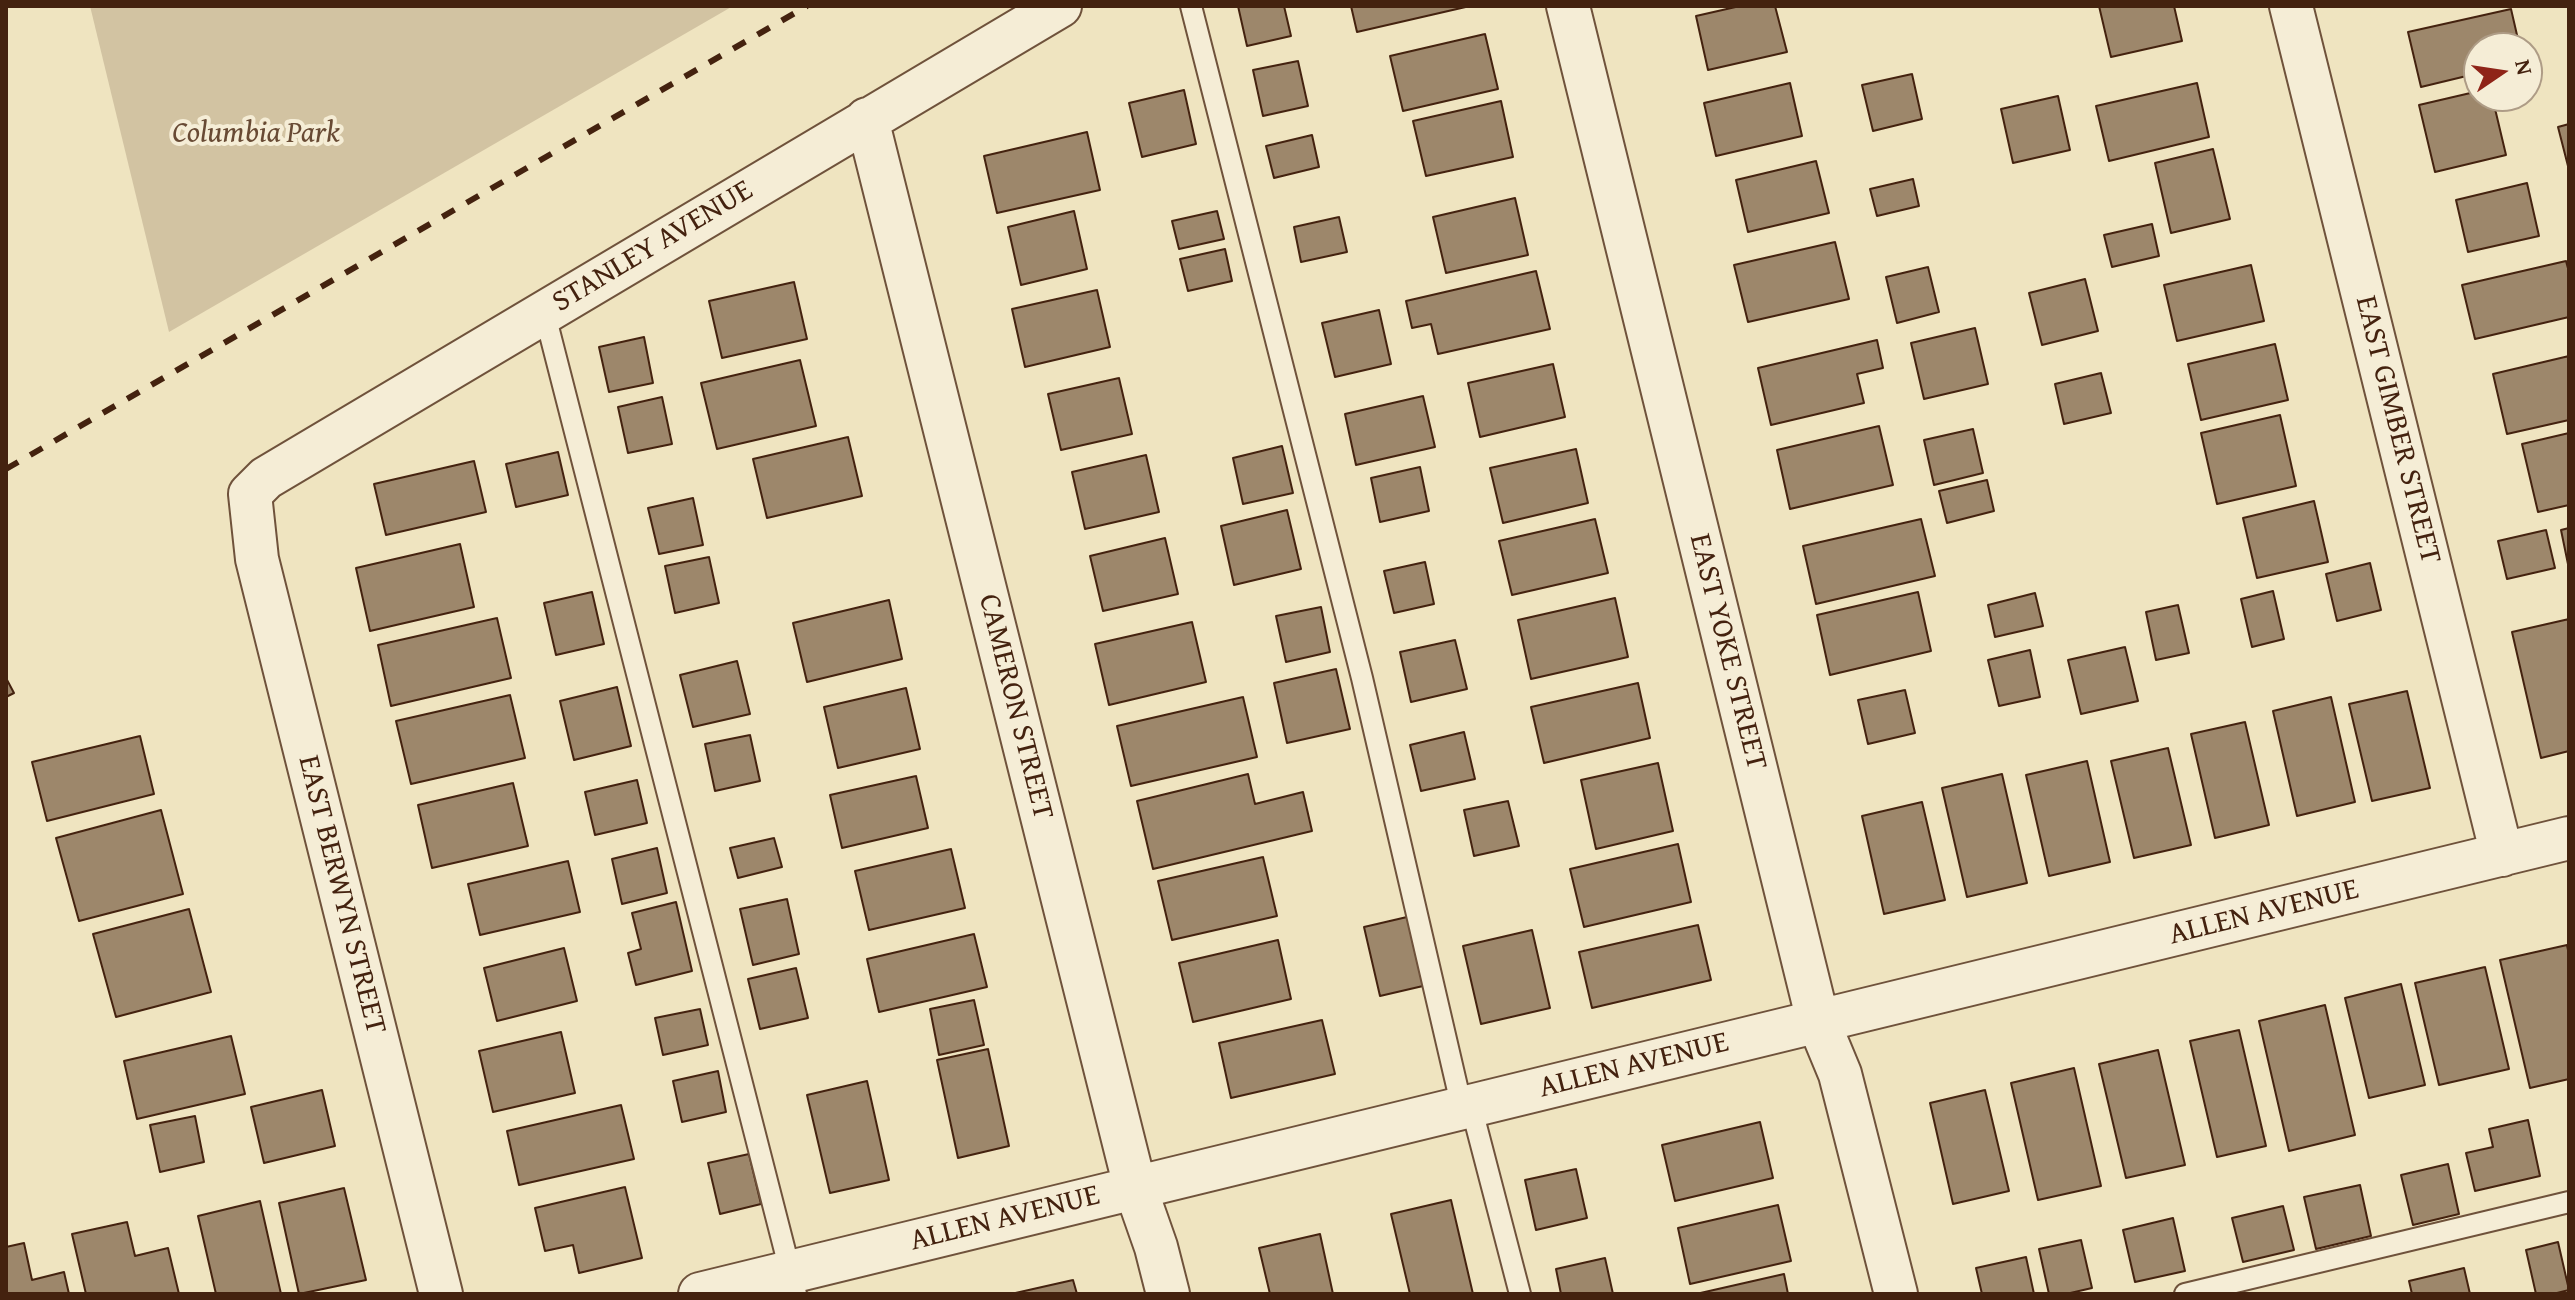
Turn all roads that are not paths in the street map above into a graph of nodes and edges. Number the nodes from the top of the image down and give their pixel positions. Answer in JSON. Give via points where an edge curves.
{"nodes":[{"id":1,"x":1060,"y":6,"type":"edge"},
{"id":2,"x":1191,"y":6,"type":"edge"},
{"id":3,"x":1568,"y":6,"type":"edge"},
{"id":4,"x":2291,"y":6,"type":"edge"},
{"id":5,"x":867,"y":119,"type":"junction"},
{"id":6,"x":544,"y":311,"type":"junction"},
{"id":7,"x":250,"y":494,"type":"joint"},
{"id":8,"x":2569,"y":838,"type":"edge"},
{"id":9,"x":2502,"y":855,"type":"junction"},
{"id":10,"x":1818,"y":1021,"type":"junction"},
{"id":11,"x":1467,"y":1107,"type":"junction"},
{"id":12,"x":1135,"y":1187,"type":"junction"},
{"id":13,"x":2569,"y":1202,"type":"edge"},
{"id":14,"x":794,"y":1283,"type":"edge"},
{"id":15,"x":441,"y":1294,"type":"edge"},
{"id":16,"x":700,"y":1294,"type":"edge"},
{"id":17,"x":1168,"y":1294,"type":"edge"},
{"id":18,"x":1520,"y":1294,"type":"edge"},
{"id":19,"x":1896,"y":1294,"type":"edge"},
{"id":20,"x":2185,"y":1294,"type":"edge"}],
"edges":[{"from":1,"to":5,"type":"street","name":"STANLEY AVENUE"},
{"from":2,"to":11,"type":"lane"},
{"from":3,"to":10,"type":"street","name":"EAST YOKE STREET"},
{"from":4,"to":9,"type":"street","name":"EAST GIMBER STREET"},
{"from":5,"to":6,"type":"street","name":"STANLEY AVENUE"},
{"from":5,"to":12,"type":"street","name":"CAMERON STREET"},
{"from":6,"to":7,"type":"street","name":"STANLEY AVENUE","via":[[266,478]]},
{"from":6,"to":14,"type":"lane"},
{"from":7,"to":15,"type":"street","name":"EAST BERWYN STREET","via":[[257,559]]},
{"from":8,"to":9,"type":"street","name":"ALLEN AVENUE"},
{"from":9,"to":10,"type":"street","name":"ALLEN AVENUE"},
{"from":10,"to":11,"type":"street","name":"ALLEN AVENUE"},
{"from":10,"to":19,"type":"street","name":"EAST YOKE STREET","via":[[1840,1074]]},
{"from":11,"to":12,"type":"street","name":"ALLEN AVENUE"},
{"from":11,"to":18,"type":"lane"},
{"from":12,"to":14,"type":"street","name":"ALLEN AVENUE"},
{"from":12,"to":17,"type":"street","name":"CAMERON STREET"},
{"from":13,"to":20,"type":"lane"},
{"from":14,"to":16,"type":"street","name":"ALLEN AVENUE"}]}
